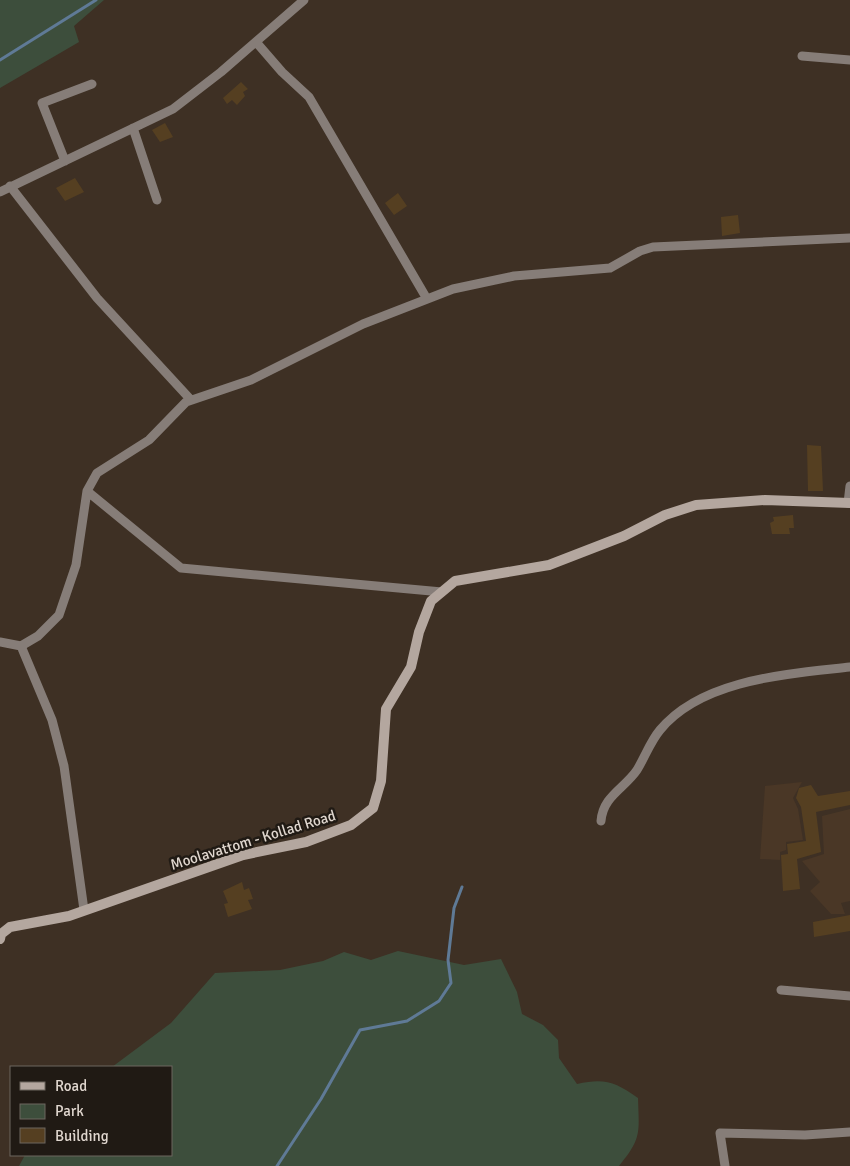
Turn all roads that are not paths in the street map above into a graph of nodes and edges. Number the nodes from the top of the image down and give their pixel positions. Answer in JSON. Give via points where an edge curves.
{"nodes":[{"id":1,"x":304,"y":0,"type":"edge"},
{"id":2,"x":256,"y":42,"type":"junction"},
{"id":3,"x":802,"y":56,"type":"dead end"},
{"id":4,"x":850,"y":60,"type":"edge"},
{"id":5,"x":92,"y":84,"type":"dead end"},
{"id":6,"x":133,"y":128,"type":"junction"},
{"id":7,"x":65,"y":161,"type":"junction"},
{"id":8,"x":10,"y":186,"type":"junction"},
{"id":9,"x":0,"y":192,"type":"edge"},
{"id":10,"x":157,"y":200,"type":"dead end"},
{"id":11,"x":850,"y":238,"type":"edge"},
{"id":12,"x":427,"y":299,"type":"junction"},
{"id":13,"x":191,"y":400,"type":"junction"},
{"id":14,"x":850,"y":486,"type":"edge"},
{"id":15,"x":87,"y":491,"type":"junction"},
{"id":16,"x":849,"y":503,"type":"edge"},
{"id":17,"x":442,"y":592,"type":"junction"},
{"id":18,"x":0,"y":642,"type":"edge"},
{"id":19,"x":21,"y":646,"type":"junction"},
{"id":20,"x":850,"y":667,"type":"edge"},
{"id":21,"x":601,"y":821,"type":"dead end"},
{"id":22,"x":84,"y":910,"type":"junction"},
{"id":23,"x":0,"y":940,"type":"edge"},
{"id":24,"x":781,"y":990,"type":"dead end"},
{"id":25,"x":850,"y":996,"type":"edge"},
{"id":26,"x":850,"y":1132,"type":"edge"},
{"id":27,"x":725,"y":1166,"type":"edge"}],
"edges":[{"from":1,"to":2,"type":"street"},
{"from":2,"to":6,"type":"street","via":[[180,104]]},
{"from":2,"to":12,"type":"street","via":[[308,97]]},
{"from":3,"to":4,"type":"street"},
{"from":5,"to":7,"type":"street","via":[[42,103]]},
{"from":6,"to":7,"type":"street"},
{"from":6,"to":10,"type":"street"},
{"from":7,"to":8,"type":"street"},
{"from":8,"to":9,"type":"street"},
{"from":8,"to":13,"type":"street","via":[[97,298]]},
{"from":11,"to":12,"type":"street","via":[[653,247],[610,268],[514,276],[470,284]]},
{"from":12,"to":13,"type":"street","via":[[363,324],[251,380]]},
{"from":13,"to":15,"type":"street","via":[[149,440],[97,473]]},
{"from":14,"to":16,"type":"street"},
{"from":15,"to":17,"type":"street","via":[[181,568]]},
{"from":15,"to":19,"type":"street","via":[[76,565],[59,615],[38,636]]},
{"from":16,"to":17,"type":"main road","name":"Moolavattom - Kollad Road","via":[[765,500],[696,505],[664,514],[624,536],[548,565],[455,581]]},
{"from":17,"to":22,"type":"main road","name":"Moolavattom - Kollad Road","via":[[431,601],[411,667],[386,709],[381,781],[373,808],[352,826],[306,842],[243,855]]},
{"from":18,"to":19,"type":"street"},
{"from":19,"to":22,"type":"street","via":[[52,720],[64,766]]},
{"from":20,"to":21,"type":"street","via":[[752,679],[718,691],[677,713],[659,731],[630,778],[607,800]]},
{"from":22,"to":23,"type":"main road","name":"Moolavattom - Kollad Road","via":[[10,927],[1,934]]},
{"from":24,"to":25,"type":"street"},
{"from":26,"to":27,"type":"street","via":[[805,1135],[720,1133]]}]}
